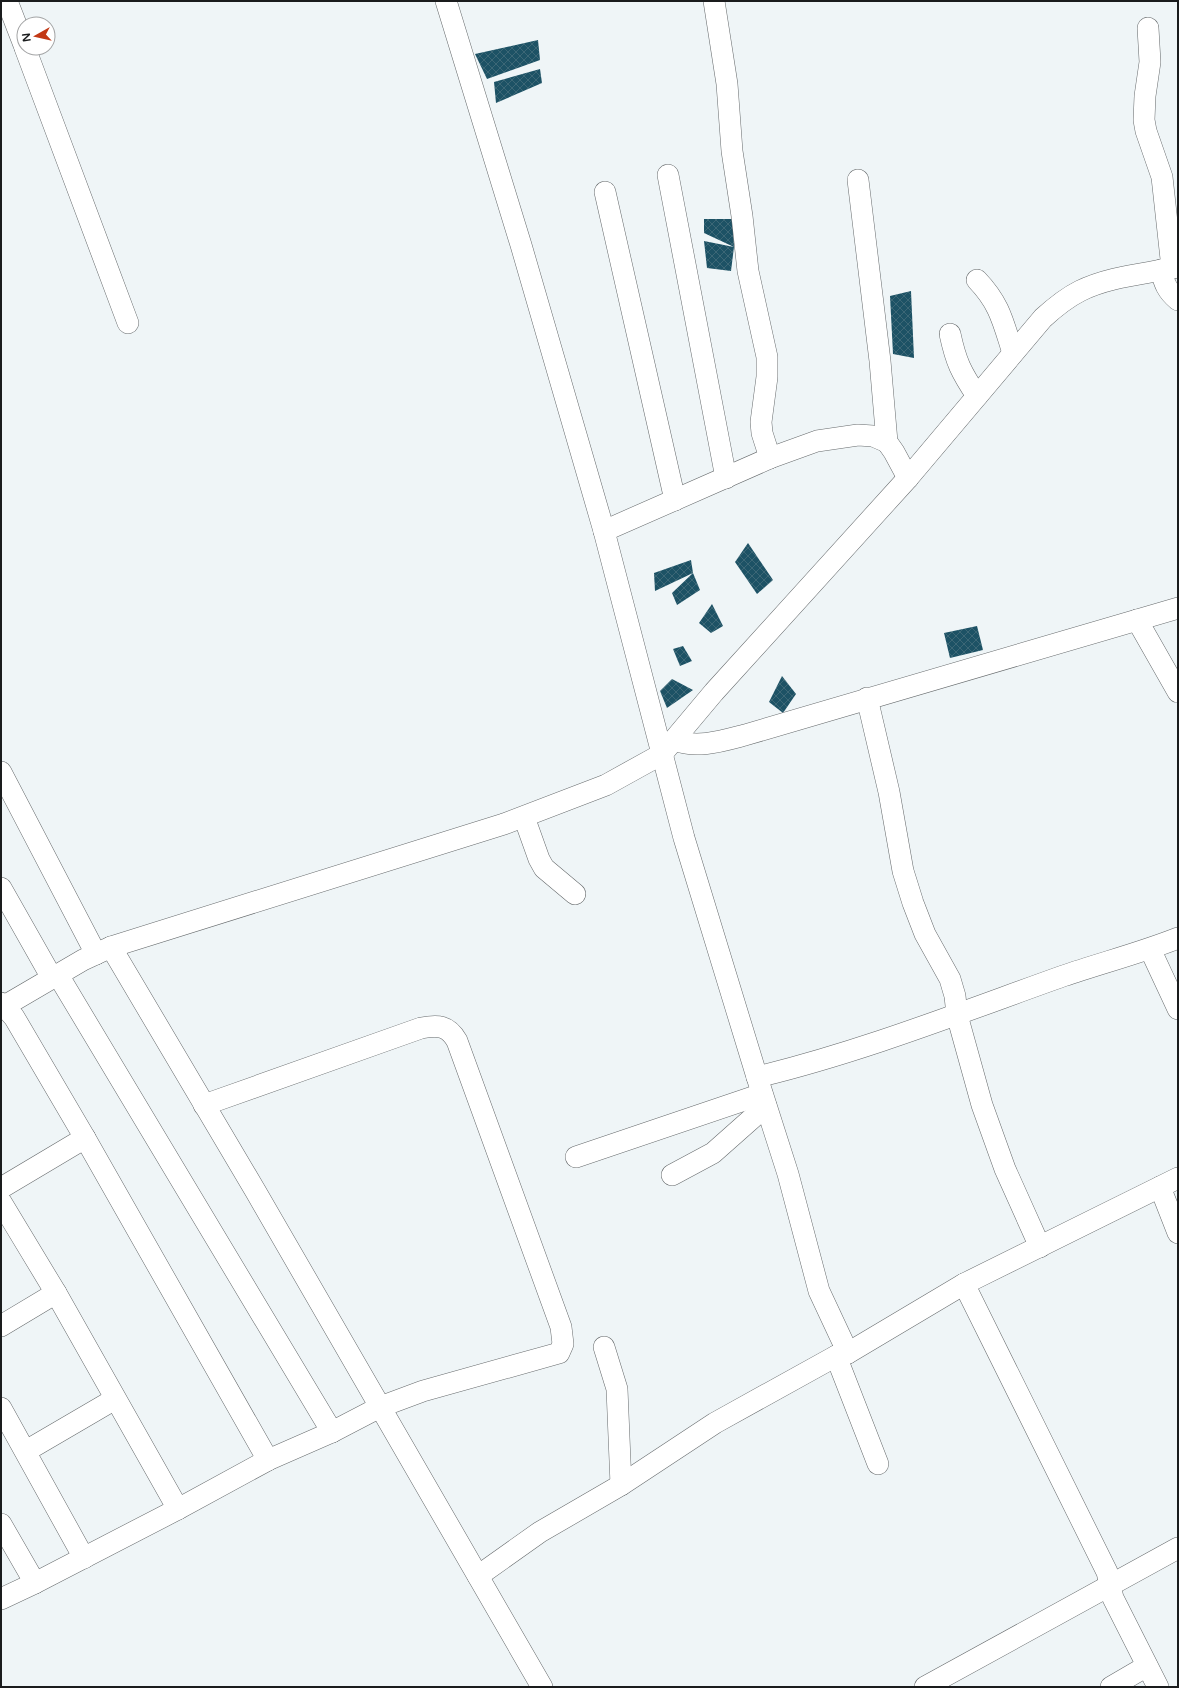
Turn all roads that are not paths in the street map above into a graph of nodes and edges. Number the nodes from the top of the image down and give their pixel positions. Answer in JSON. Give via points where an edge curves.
{"nodes":[{"id":1,"x":7,"y":1,"type":"edge"},
{"id":2,"x":446,"y":1,"type":"edge"},
{"id":3,"x":714,"y":1,"type":"edge"},
{"id":4,"x":16,"y":25,"type":"edge"},
{"id":5,"x":1148,"y":28,"type":"dead end"},
{"id":6,"x":27,"y":56,"type":"edge"},
{"id":7,"x":668,"y":175,"type":"dead end"},
{"id":8,"x":858,"y":180,"type":"dead end"},
{"id":9,"x":605,"y":192,"type":"dead end"},
{"id":10,"x":1170,"y":268,"type":"edge"},
{"id":11,"x":977,"y":280,"type":"dead end"},
{"id":12,"x":1178,"y":300,"type":"edge"},
{"id":13,"x":128,"y":323,"type":"dead end"},
{"id":14,"x":950,"y":334,"type":"dead end"},
{"id":15,"x":1013,"y":353,"type":"junction"},
{"id":16,"x":977,"y":396,"type":"junction"},
{"id":17,"x":886,"y":442,"type":"junction"},
{"id":18,"x":770,"y":458,"type":"junction"},
{"id":19,"x":726,"y":478,"type":"junction"},
{"id":20,"x":908,"y":478,"type":"junction"},
{"id":21,"x":675,"y":500,"type":"junction"},
{"id":22,"x":604,"y":532,"type":"junction"},
{"id":23,"x":1178,"y":608,"type":"edge"},
{"id":24,"x":1137,"y":620,"type":"junction"},
{"id":25,"x":1178,"y":692,"type":"edge"},
{"id":26,"x":867,"y":698,"type":"junction"},
{"id":27,"x":668,"y":747,"type":"junction"},
{"id":28,"x":1,"y":772,"type":"edge"},
{"id":29,"x":524,"y":817,"type":"junction"},
{"id":30,"x":1,"y":888,"type":"edge"},
{"id":31,"x":575,"y":894,"type":"dead end"},
{"id":32,"x":1178,"y":938,"type":"edge"},
{"id":33,"x":1150,"y":949,"type":"junction"},
{"id":34,"x":103,"y":950,"type":"junction"},
{"id":35,"x":55,"y":976,"type":"junction"},
{"id":36,"x":2,"y":1005,"type":"edge"},
{"id":37,"x":1178,"y":1009,"type":"edge"},
{"id":38,"x":957,"y":1015,"type":"junction"},
{"id":39,"x":762,"y":1093,"type":"junction"},
{"id":40,"x":204,"y":1105,"type":"junction"},
{"id":41,"x":85,"y":1138,"type":"junction"},
{"id":42,"x":576,"y":1157,"type":"dead end"},
{"id":43,"x":672,"y":1175,"type":"dead end"},
{"id":44,"x":1178,"y":1178,"type":"edge"},
{"id":45,"x":1160,"y":1187,"type":"junction"},
{"id":46,"x":1,"y":1188,"type":"edge"},
{"id":47,"x":1,"y":1202,"type":"edge"},
{"id":48,"x":1178,"y":1233,"type":"edge"},
{"id":49,"x":1040,"y":1247,"type":"junction"},
{"id":50,"x":964,"y":1284,"type":"junction"},
{"id":51,"x":56,"y":1293,"type":"junction"},
{"id":52,"x":1,"y":1326,"type":"edge"},
{"id":53,"x":604,"y":1347,"type":"dead end"},
{"id":54,"x":842,"y":1354,"type":"junction"},
{"id":55,"x":115,"y":1399,"type":"junction"},
{"id":56,"x":1,"y":1408,"type":"edge"},
{"id":57,"x":380,"y":1408,"type":"junction"},
{"id":58,"x":332,"y":1432,"type":"junction"},
{"id":59,"x":26,"y":1451,"type":"junction"},
{"id":60,"x":268,"y":1460,"type":"junction"},
{"id":61,"x":878,"y":1464,"type":"dead end"},
{"id":62,"x":621,"y":1485,"type":"junction"},
{"id":63,"x":178,"y":1509,"type":"junction"},
{"id":64,"x":1,"y":1524,"type":"edge"},
{"id":65,"x":1178,"y":1548,"type":"edge"},
{"id":66,"x":84,"y":1558,"type":"junction"},
{"id":67,"x":478,"y":1576,"type":"junction"},
{"id":68,"x":35,"y":1583,"type":"junction"},
{"id":69,"x":1110,"y":1585,"type":"junction"},
{"id":70,"x":1,"y":1599,"type":"edge"},
{"id":71,"x":1147,"y":1666,"type":"junction"},
{"id":72,"x":928,"y":1686,"type":"edge"},
{"id":73,"x":542,"y":1687,"type":"edge"},
{"id":74,"x":1112,"y":1687,"type":"edge"},
{"id":75,"x":1158,"y":1687,"type":"edge"}],
"edges":[{"from":1,"to":4,"type":"street"},
{"from":2,"to":22,"type":"street","via":[[521,245]]},
{"from":3,"to":18,"type":"street","via":[[727,84],[732,151],[748,271],[767,357],[761,422]]},
{"from":5,"to":10,"type":"street","via":[[1150,62],[1144,120],[1162,177]]},
{"from":6,"to":13,"type":"street"},
{"from":7,"to":19,"type":"street"},
{"from":8,"to":17,"type":"street","via":[[880,361]]},
{"from":9,"to":21,"type":"street"},
{"from":10,"to":12,"type":"street","via":[[1165,285],[1169,293]]},
{"from":10,"to":15,"type":"street","via":[[1102,282],[1080,291],[1042,318]]},
{"from":11,"to":15,"type":"street","via":[[989,292],[998,307]]},
{"from":14,"to":16,"type":"street","via":[[955,359]]},
{"from":15,"to":16,"type":"street"},
{"from":16,"to":20,"type":"street"},
{"from":17,"to":18,"type":"street","via":[[873,436],[842,437],[817,441]]},
{"from":17,"to":20,"type":"street"},
{"from":18,"to":19,"type":"street"},
{"from":19,"to":21,"type":"street"},
{"from":20,"to":27,"type":"street","via":[[714,692]]},
{"from":21,"to":22,"type":"street"},
{"from":22,"to":27,"type":"street"},
{"from":23,"to":24,"type":"street"},
{"from":24,"to":25,"type":"street"},
{"from":24,"to":26,"type":"street"},
{"from":26,"to":27,"type":"street","via":[[713,743]]},
{"from":26,"to":38,"type":"street","via":[[889,792],[903,871],[925,934],[950,979]]},
{"from":27,"to":29,"type":"street","via":[[606,785]]},
{"from":27,"to":39,"type":"street","via":[[684,838]]},
{"from":28,"to":34,"type":"street"},
{"from":29,"to":31,"type":"street","via":[[544,868]]},
{"from":29,"to":34,"type":"street"},
{"from":30,"to":35,"type":"street"},
{"from":32,"to":33,"type":"street"},
{"from":33,"to":37,"type":"street"},
{"from":33,"to":38,"type":"street"},
{"from":34,"to":35,"type":"street"},
{"from":34,"to":40,"type":"street"},
{"from":35,"to":36,"type":"street"},
{"from":35,"to":58,"type":"street"},
{"from":36,"to":41,"type":"street","via":[[14,1016]]},
{"from":38,"to":39,"type":"street","via":[[801,1066]]},
{"from":38,"to":49,"type":"street","via":[[982,1105],[1002,1162]]},
{"from":39,"to":42,"type":"street"},
{"from":39,"to":43,"type":"street","via":[[713,1153]]},
{"from":39,"to":54,"type":"street","via":[[792,1188],[819,1291]]},
{"from":40,"to":57,"type":"street"},
{"from":40,"to":57,"type":"street","via":[[421,1028],[443,1027],[452,1032],[458,1041],[561,1327],[563,1344],[559,1353],[423,1391]]},
{"from":41,"to":46,"type":"street"},
{"from":41,"to":60,"type":"street"},
{"from":44,"to":45,"type":"street"},
{"from":45,"to":48,"type":"street"},
{"from":45,"to":49,"type":"street"},
{"from":47,"to":51,"type":"street"},
{"from":49,"to":50,"type":"street"},
{"from":50,"to":54,"type":"street"},
{"from":50,"to":69,"type":"street","via":[[1107,1572]]},
{"from":51,"to":52,"type":"street"},
{"from":51,"to":55,"type":"street"},
{"from":53,"to":62,"type":"street","via":[[617,1389]]},
{"from":54,"to":61,"type":"street"},
{"from":54,"to":62,"type":"street","via":[[715,1423]]},
{"from":55,"to":59,"type":"street"},
{"from":55,"to":63,"type":"street"},
{"from":56,"to":59,"type":"street"},
{"from":57,"to":58,"type":"street"},
{"from":57,"to":67,"type":"street"},
{"from":58,"to":60,"type":"street"},
{"from":59,"to":66,"type":"street"},
{"from":60,"to":63,"type":"street"},
{"from":62,"to":67,"type":"street","via":[[540,1532]]},
{"from":63,"to":66,"type":"street"},
{"from":64,"to":68,"type":"street"},
{"from":65,"to":69,"type":"street"},
{"from":66,"to":68,"type":"street"},
{"from":67,"to":73,"type":"street"},
{"from":68,"to":70,"type":"street"},
{"from":69,"to":71,"type":"street","via":[[1113,1598]]},
{"from":69,"to":72,"type":"street"},
{"from":71,"to":74,"type":"street"},
{"from":71,"to":75,"type":"street"}]}
